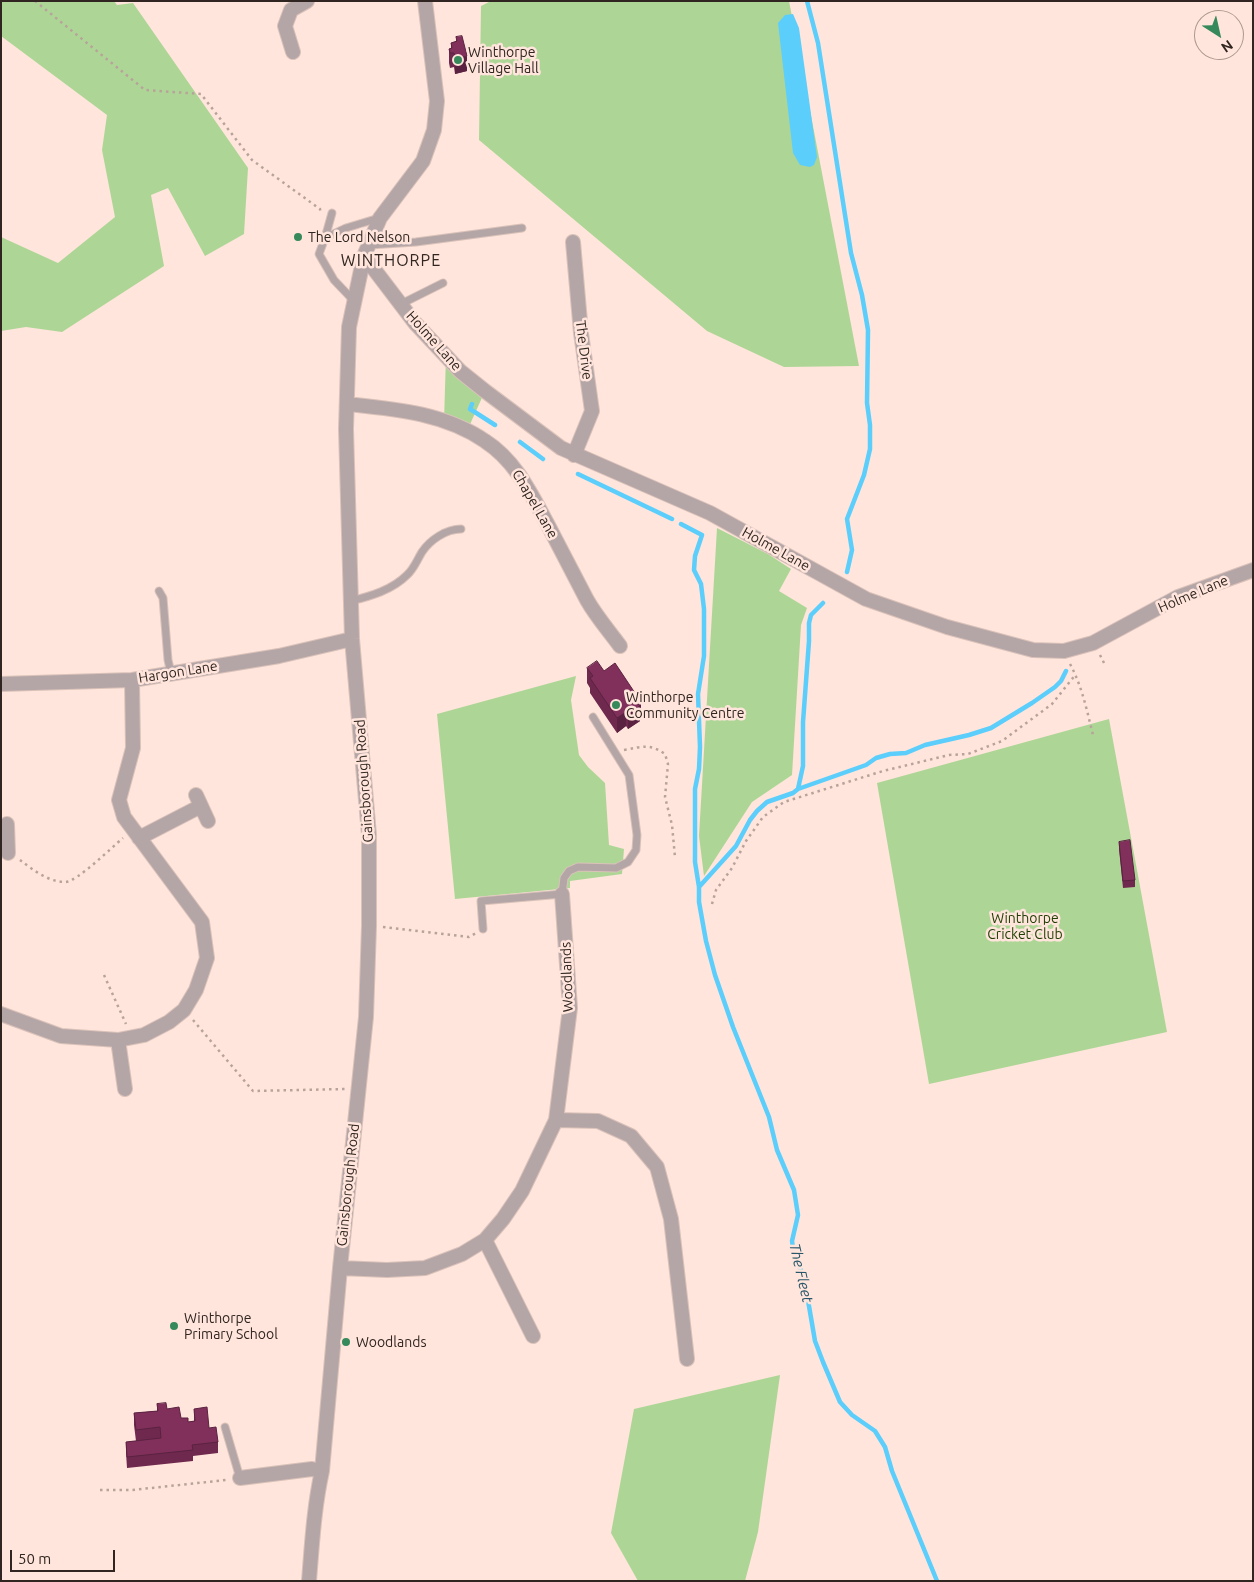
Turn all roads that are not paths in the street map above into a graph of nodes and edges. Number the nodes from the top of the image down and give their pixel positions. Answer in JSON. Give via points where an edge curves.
{"nodes":[{"id":1,"x":307,"y":1,"type":"edge"},
{"id":2,"x":424,"y":1,"type":"edge"},
{"id":3,"x":293,"y":52,"type":"dead end"},
{"id":4,"x":332,"y":213,"type":"dead end"},
{"id":5,"x":380,"y":218,"type":"junction"},
{"id":6,"x":522,"y":228,"type":"dead end"},
{"id":7,"x":325,"y":238,"type":"junction"},
{"id":8,"x":573,"y":242,"type":"dead end"},
{"id":9,"x":367,"y":251,"type":"junction"},
{"id":10,"x":443,"y":283,"type":"dead end"},
{"id":11,"x":354,"y":301,"type":"junction"},
{"id":12,"x":401,"y":304,"type":"junction"},
{"id":13,"x":346,"y":404,"type":"junction"},
{"id":14,"x":574,"y":455,"type":"junction"},
{"id":15,"x":461,"y":529,"type":"dead end"},
{"id":16,"x":1253,"y":570,"type":"edge"},
{"id":17,"x":159,"y":591,"type":"dead end"},
{"id":18,"x":351,"y":601,"type":"junction"},
{"id":19,"x":352,"y":639,"type":"junction"},
{"id":20,"x":620,"y":646,"type":"dead end"},
{"id":21,"x":171,"y":673,"type":"junction"},
{"id":22,"x":132,"y":680,"type":"junction"},
{"id":23,"x":1,"y":684,"type":"edge"},
{"id":24,"x":593,"y":717,"type":"dead end"},
{"id":25,"x":208,"y":821,"type":"dead end"},
{"id":26,"x":5,"y":833,"type":"edge"},
{"id":27,"x":136,"y":833,"type":"junction"},
{"id":28,"x":8,"y":853,"type":"dead end"},
{"id":29,"x":562,"y":894,"type":"junction"},
{"id":30,"x":483,"y":929,"type":"road end"},
{"id":31,"x":1,"y":1014,"type":"edge"},
{"id":32,"x":125,"y":1038,"type":"junction"},
{"id":33,"x":125,"y":1089,"type":"dead end"},
{"id":34,"x":556,"y":1120,"type":"junction"},
{"id":35,"x":485,"y":1240,"type":"junction"},
{"id":36,"x":340,"y":1268,"type":"junction"},
{"id":37,"x":533,"y":1336,"type":"dead end"},
{"id":38,"x":687,"y":1359,"type":"dead end"},
{"id":39,"x":225,"y":1428,"type":"dead end"},
{"id":40,"x":322,"y":1471,"type":"junction"},
{"id":41,"x":240,"y":1478,"type":"joint"},
{"id":42,"x":310,"y":1581,"type":"edge"}],
"edges":[{"from":1,"to":3,"type":"street","via":[[291,10],[284,26]]},
{"from":2,"to":5,"type":"street","name":"Gainsborough Road","via":[[437,101],[434,130],[423,161]]},
{"from":4,"to":7,"type":"lane"},
{"from":5,"to":7,"type":"lane"},
{"from":5,"to":9,"type":"street","name":"Gainsborough Road"},
{"from":6,"to":9,"type":"lane"},
{"from":7,"to":11,"type":"lane","via":[[319,254],[334,280]]},
{"from":8,"to":14,"type":"street","name":"The Drive","via":[[592,411]]},
{"from":9,"to":11,"type":"street","name":"Gainsborough Road"},
{"from":9,"to":12,"type":"street","name":"Holme Lane"},
{"from":10,"to":12,"type":"lane"},
{"from":11,"to":13,"type":"street","name":"Gainsborough Road","via":[[349,326]]},
{"from":12,"to":14,"type":"street","name":"Holme Lane","via":[[460,371]]},
{"from":13,"to":18,"type":"street","name":"Gainsborough Road"},
{"from":13,"to":20,"type":"street","name":"Chapel Lane","via":[[418,413],[467,431],[499,451],[518,472],[589,602]]},
{"from":14,"to":16,"type":"street","name":"Holme Lane","via":[[710,513],[866,599],[947,628],[1032,650],[1064,651],[1093,642],[1178,597]]},
{"from":15,"to":18,"type":"lane","via":[[447,531],[434,540],[399,582],[377,594]]},
{"from":17,"to":21,"type":"lane","via":[[163,598]]},
{"from":18,"to":19,"type":"street","name":"Gainsborough Road"},
{"from":19,"to":21,"type":"street","name":"Hargon Lane","via":[[279,656]]},
{"from":19,"to":36,"type":"street","name":"Gainsborough Road","via":[[369,836],[369,926],[366,1017]]},
{"from":21,"to":22,"type":"street","name":"Hargon Lane"},
{"from":22,"to":23,"type":"street","name":"Hargon Lane"},
{"from":22,"to":27,"type":"street","via":[[133,748],[119,800],[124,816]]},
{"from":24,"to":29,"type":"lane","via":[[629,775],[636,850],[628,862],[616,868],[578,867],[569,871],[564,878]]},
{"from":25,"to":27,"type":"street","via":[[198,800]]},
{"from":26,"to":28,"type":"street"},
{"from":27,"to":32,"type":"street","via":[[202,922],[207,958],[196,990],[184,1010],[144,1035]]},
{"from":29,"to":30,"type":"lane","via":[[482,901]]},
{"from":29,"to":34,"type":"street","name":"Woodlands","via":[[570,1008]]},
{"from":31,"to":32,"type":"street","via":[[62,1036]]},
{"from":32,"to":33,"type":"street"},
{"from":34,"to":35,"type":"street","name":"Woodlands","via":[[522,1191]]},
{"from":34,"to":38,"type":"street","via":[[598,1122],[631,1136],[657,1167],[671,1219]]},
{"from":35,"to":36,"type":"street","name":"Woodlands","via":[[462,1254],[425,1268]]},
{"from":35,"to":37,"type":"street"},
{"from":36,"to":40,"type":"street","name":"Gainsborough Road"},
{"from":39,"to":41,"type":"lane"},
{"from":40,"to":41,"type":"street"},
{"from":40,"to":42,"type":"street","name":"Gainsborough Road"}]}
